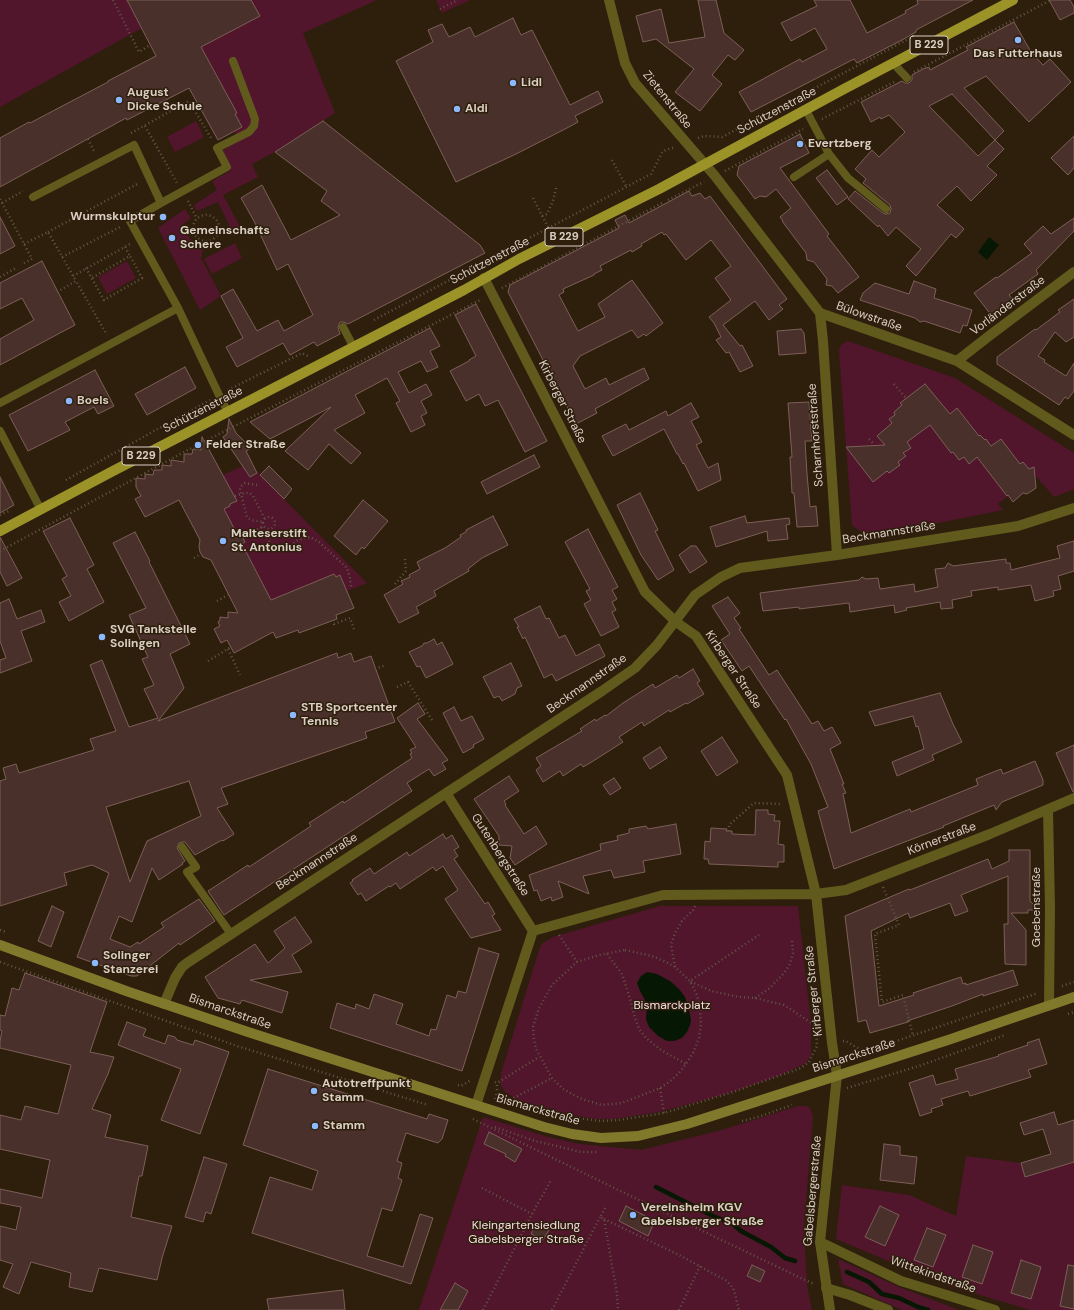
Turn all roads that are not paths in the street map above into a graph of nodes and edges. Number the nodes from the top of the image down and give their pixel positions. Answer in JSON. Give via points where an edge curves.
{"nodes":[{"id":1,"x":609,"y":0,"type":"edge"},
{"id":2,"x":1013,"y":0,"type":"edge"},
{"id":3,"x":233,"y":61,"type":"dead end"},
{"id":4,"x":893,"y":63,"type":"junction"},
{"id":5,"x":906,"y":77,"type":"road end"},
{"id":6,"x":806,"y":110,"type":"junction"},
{"id":7,"x":829,"y":154,"type":"junction"},
{"id":8,"x":704,"y":164,"type":"junction"},
{"id":9,"x":794,"y":177,"type":"dead end"},
{"id":10,"x":34,"y":197,"type":"dead end"},
{"id":11,"x":162,"y":203,"type":"junction"},
{"id":12,"x":886,"y":209,"type":"dead end"},
{"id":13,"x":1074,"y":272,"type":"edge"},
{"id":14,"x":484,"y":278,"type":"junction"},
{"id":15,"x":178,"y":308,"type":"junction"},
{"id":16,"x":820,"y":313,"type":"junction"},
{"id":17,"x":343,"y":327,"type":"dead end"},
{"id":18,"x":353,"y":346,"type":"junction"},
{"id":19,"x":958,"y":361,"type":"junction"},
{"id":20,"x":0,"y":403,"type":"edge"},
{"id":21,"x":228,"y":412,"type":"junction"},
{"id":22,"x":0,"y":431,"type":"edge"},
{"id":23,"x":1074,"y":435,"type":"edge"},
{"id":24,"x":1074,"y":508,"type":"edge"},
{"id":25,"x":41,"y":510,"type":"junction"},
{"id":26,"x":0,"y":531,"type":"edge"},
{"id":27,"x":837,"y":555,"type":"junction"},
{"id":28,"x":676,"y":622,"type":"junction"},
{"id":29,"x":446,"y":793,"type":"junction"},
{"id":30,"x":1074,"y":798,"type":"edge"},
{"id":31,"x":1048,"y":810,"type":"junction"},
{"id":32,"x":182,"y":847,"type":"dead end"},
{"id":33,"x":816,"y":894,"type":"junction"},
{"id":34,"x":533,"y":931,"type":"junction"},
{"id":35,"x":231,"y":934,"type":"junction"},
{"id":36,"x":0,"y":945,"type":"edge"},
{"id":37,"x":1074,"y":996,"type":"edge"},
{"id":38,"x":164,"y":1004,"type":"junction"},
{"id":39,"x":1049,"y":1005,"type":"junction"},
{"id":40,"x":837,"y":1075,"type":"junction"},
{"id":41,"x":476,"y":1105,"type":"junction"},
{"id":42,"x":820,"y":1242,"type":"junction"},
{"id":43,"x":826,"y":1288,"type":"junction"},
{"id":44,"x":830,"y":1310,"type":"edge"},
{"id":45,"x":888,"y":1310,"type":"edge"},
{"id":46,"x":995,"y":1310,"type":"edge"}],
"edges":[{"from":1,"to":8,"type":"street","name":"Zietenstraße","via":[[626,63],[635,84]]},
{"from":2,"to":4,"type":"main road","name":"Schützenstraße","number":"B 229"},
{"from":3,"to":11,"type":"lane","via":[[255,119],[254,126],[249,132],[217,148],[227,167]]},
{"from":4,"to":5,"type":"lane"},
{"from":4,"to":6,"type":"main road","name":"Schützenstraße","number":"B 229"},
{"from":6,"to":7,"type":"lane"},
{"from":6,"to":8,"type":"main road","name":"Schützenstraße","number":"B 229"},
{"from":7,"to":9,"type":"lane"},
{"from":7,"to":12,"type":"lane","via":[[848,178]]},
{"from":8,"to":14,"type":"main road","name":"Schützenstraße","number":"B 229"},
{"from":8,"to":16,"type":"street","name":"Bülowstraße"},
{"from":10,"to":11,"type":"lane","via":[[134,144]]},
{"from":11,"to":15,"type":"lane","via":[[130,221]]},
{"from":13,"to":19,"type":"street","name":"Vorländerstraße"},
{"from":14,"to":18,"type":"main road","name":"Schützenstraße","number":"B 229"},
{"from":14,"to":28,"type":"street","name":"Kirberger Straße","via":[[645,592]]},
{"from":15,"to":20,"type":"lane"},
{"from":15,"to":21,"type":"lane"},
{"from":16,"to":19,"type":"street","name":"Bülowstraße"},
{"from":16,"to":27,"type":"street","name":"Scharnhorststraße"},
{"from":17,"to":18,"type":"lane"},
{"from":18,"to":21,"type":"main road","name":"Schützenstraße","number":"B 229"},
{"from":19,"to":23,"type":"street","name":"Bülowstraße"},
{"from":21,"to":25,"type":"main road","name":"Schützenstraße","number":"B 229"},
{"from":22,"to":25,"type":"lane"},
{"from":24,"to":27,"type":"street","name":"Beckmannstraße","via":[[1018,526]]},
{"from":25,"to":26,"type":"main road","name":"Schützenstraße","number":"B 229"},
{"from":27,"to":28,"type":"street","name":"Beckmannstraße","via":[[740,568],[695,595]]},
{"from":28,"to":29,"type":"street","name":"Beckmannstraße","via":[[635,668]]},
{"from":28,"to":33,"type":"street","name":"Kirberger Straße","via":[[696,636],[787,774]]},
{"from":29,"to":34,"type":"street","name":"Gutenbergstraße"},
{"from":29,"to":35,"type":"street","name":"Beckmannstraße"},
{"from":30,"to":31,"type":"street","name":"Körnerstraße"},
{"from":31,"to":33,"type":"street","name":"Körnerstraße","via":[[846,890]]},
{"from":31,"to":39,"type":"street","name":"Goebenstraße"},
{"from":32,"to":35,"type":"lane","via":[[196,867],[187,872]]},
{"from":33,"to":34,"type":"street","via":[[662,895]]},
{"from":33,"to":40,"type":"street","name":"Kirberger Straße"},
{"from":34,"to":41,"type":"street"},
{"from":35,"to":38,"type":"street","name":"Beckmannstraße","via":[[182,966]]},
{"from":36,"to":38,"type":"main road","name":"Bismarckstraße"},
{"from":37,"to":39,"type":"main road","name":"Bismarckstraße"},
{"from":38,"to":41,"type":"main road","name":"Bismarckstraße"},
{"from":39,"to":40,"type":"main road","name":"Bismarckstraße"},
{"from":40,"to":41,"type":"main road","name":"Bismarckstraße","via":[[687,1124],[631,1137],[601,1138],[572,1134]]},
{"from":40,"to":42,"type":"street","name":"Gabelsbergerstraße"},
{"from":42,"to":43,"type":"street","name":"Gabelsbergerstraße"},
{"from":42,"to":46,"type":"street","name":"Wittekindstraße","via":[[901,1281]]},
{"from":43,"to":44,"type":"street","name":"Gabelsbergerstraße"},
{"from":43,"to":45,"type":"street"}]}
